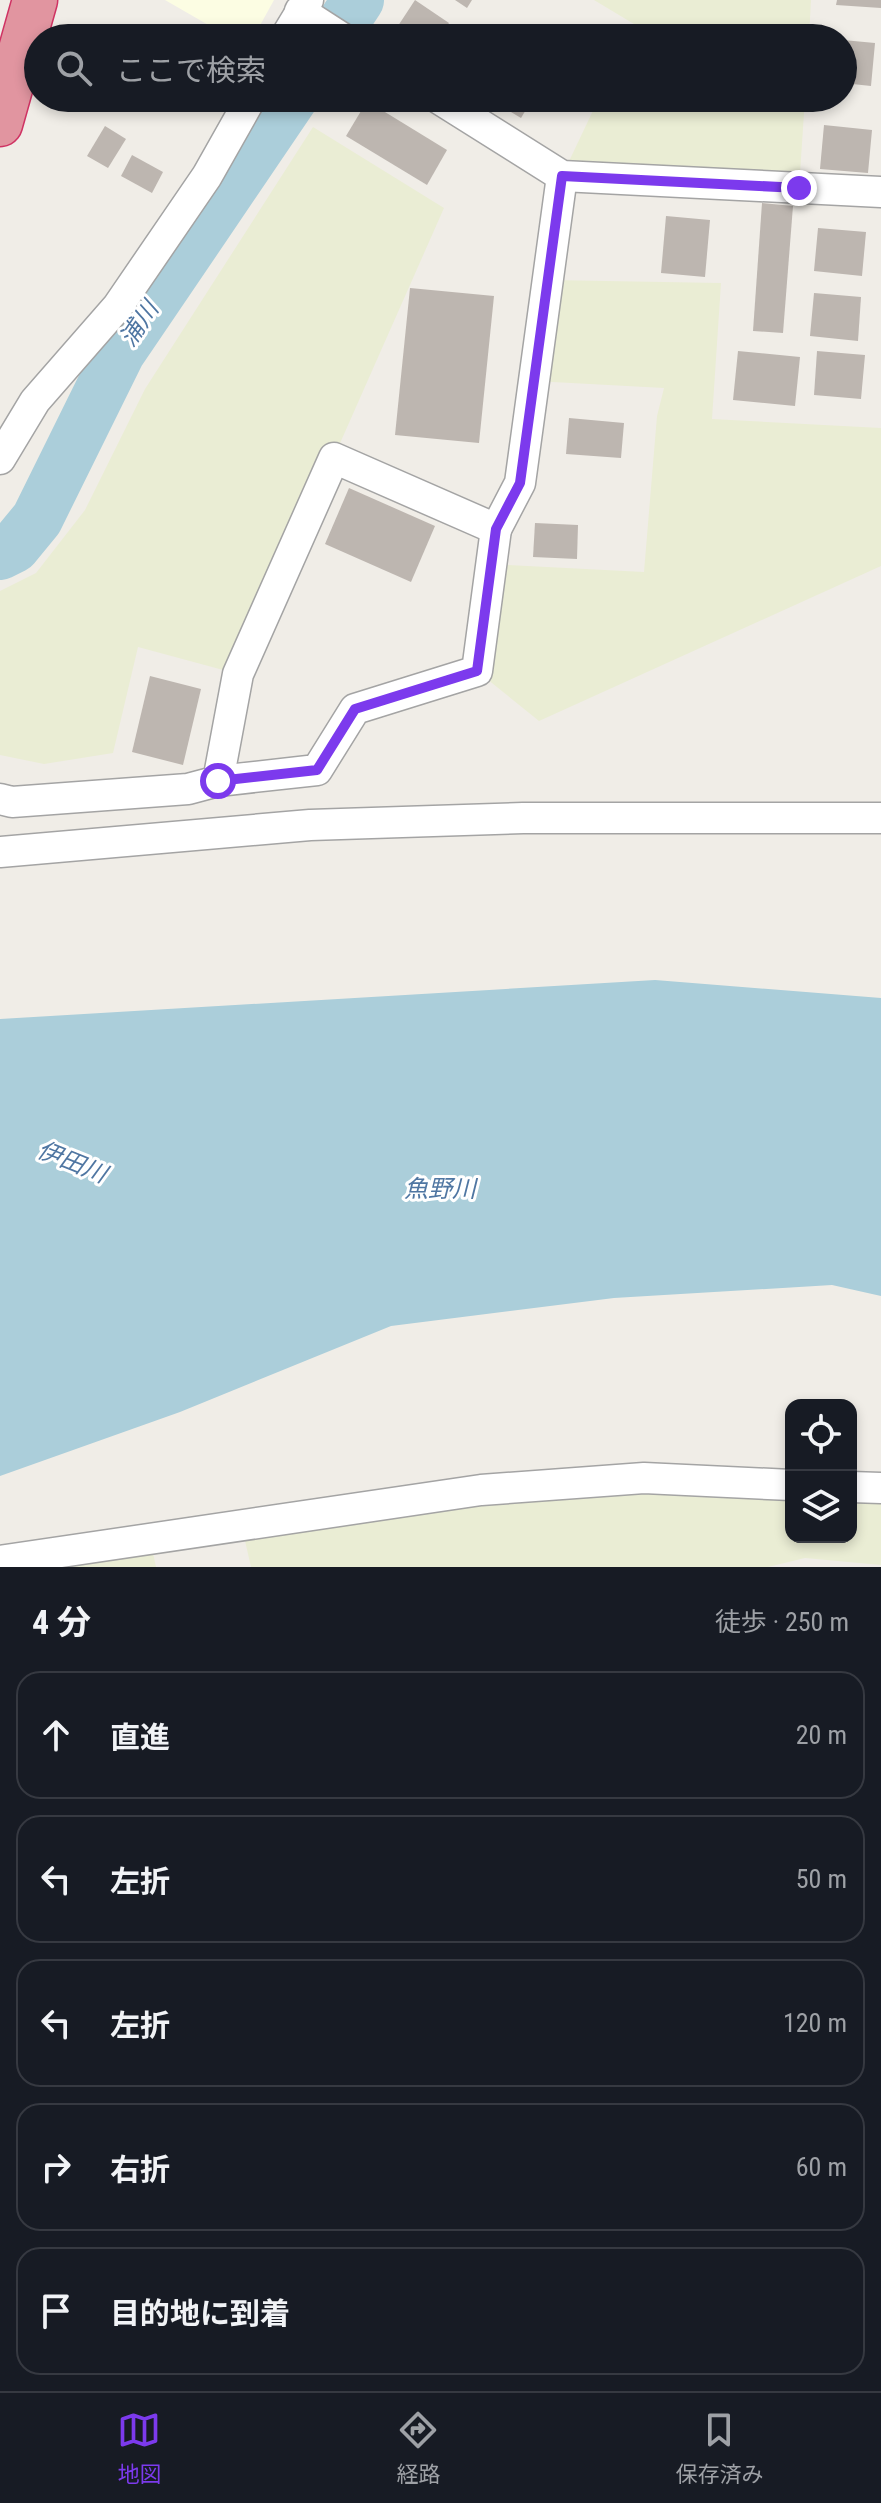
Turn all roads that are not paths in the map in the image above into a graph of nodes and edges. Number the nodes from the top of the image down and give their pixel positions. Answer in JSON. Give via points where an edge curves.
{"nodes":[{"id":1,"x":35,"y":0,"type":"edge"},
{"id":2,"x":304,"y":6,"type":"edge"},
{"id":3,"x":28,"y":24,"type":"edge"},
{"id":4,"x":293,"y":24,"type":"edge"},
{"id":5,"x":325,"y":24,"type":"edge"},
{"id":6,"x":24,"y":39,"type":"edge"},
{"id":7,"x":243,"y":112,"type":"edge"},
{"id":8,"x":460,"y":112,"type":"edge"},
{"id":9,"x":0,"y":124,"type":"edge"},
{"id":10,"x":562,"y":176,"type":"junction"},
{"id":11,"x":881,"y":192,"type":"edge"},
{"id":12,"x":0,"y":459,"type":"edge"},
{"id":13,"x":496,"y":529,"type":"junction"},
{"id":14,"x":218,"y":781,"type":"junction"},
{"id":15,"x":0,"y":799,"type":"edge"},
{"id":16,"x":881,"y":818,"type":"edge"},
{"id":17,"x":0,"y":852,"type":"edge"},
{"id":18,"x":785,"y":1485,"type":"edge"},
{"id":19,"x":857,"y":1487,"type":"edge"},
{"id":20,"x":881,"y":1488,"type":"edge"},
{"id":21,"x":0,"y":1561,"type":"edge"}],
"edges":[{"from":1,"to":3,"type":"highway"},
{"from":2,"to":4,"type":"street"},
{"from":2,"to":5,"type":"street"},
{"from":6,"to":9,"type":"highway"},
{"from":7,"to":12,"type":"street","via":[[207,176],[118,306],[35,401]]},
{"from":8,"to":10,"type":"street"},
{"from":10,"to":11,"type":"street"},
{"from":10,"to":13,"type":"street","via":[[520,483]]},
{"from":13,"to":14,"type":"street","via":[[477,671],[355,709],[317,770]]},
{"from":13,"to":14,"type":"street","via":[[334,458],[238,674]]},
{"from":14,"to":15,"type":"street","via":[[188,789]]},
{"from":16,"to":17,"type":"street","via":[[539,818],[310,825]]},
{"from":18,"to":21,"type":"street","via":[[644,1478],[481,1490]]},
{"from":19,"to":20,"type":"street"}]}
